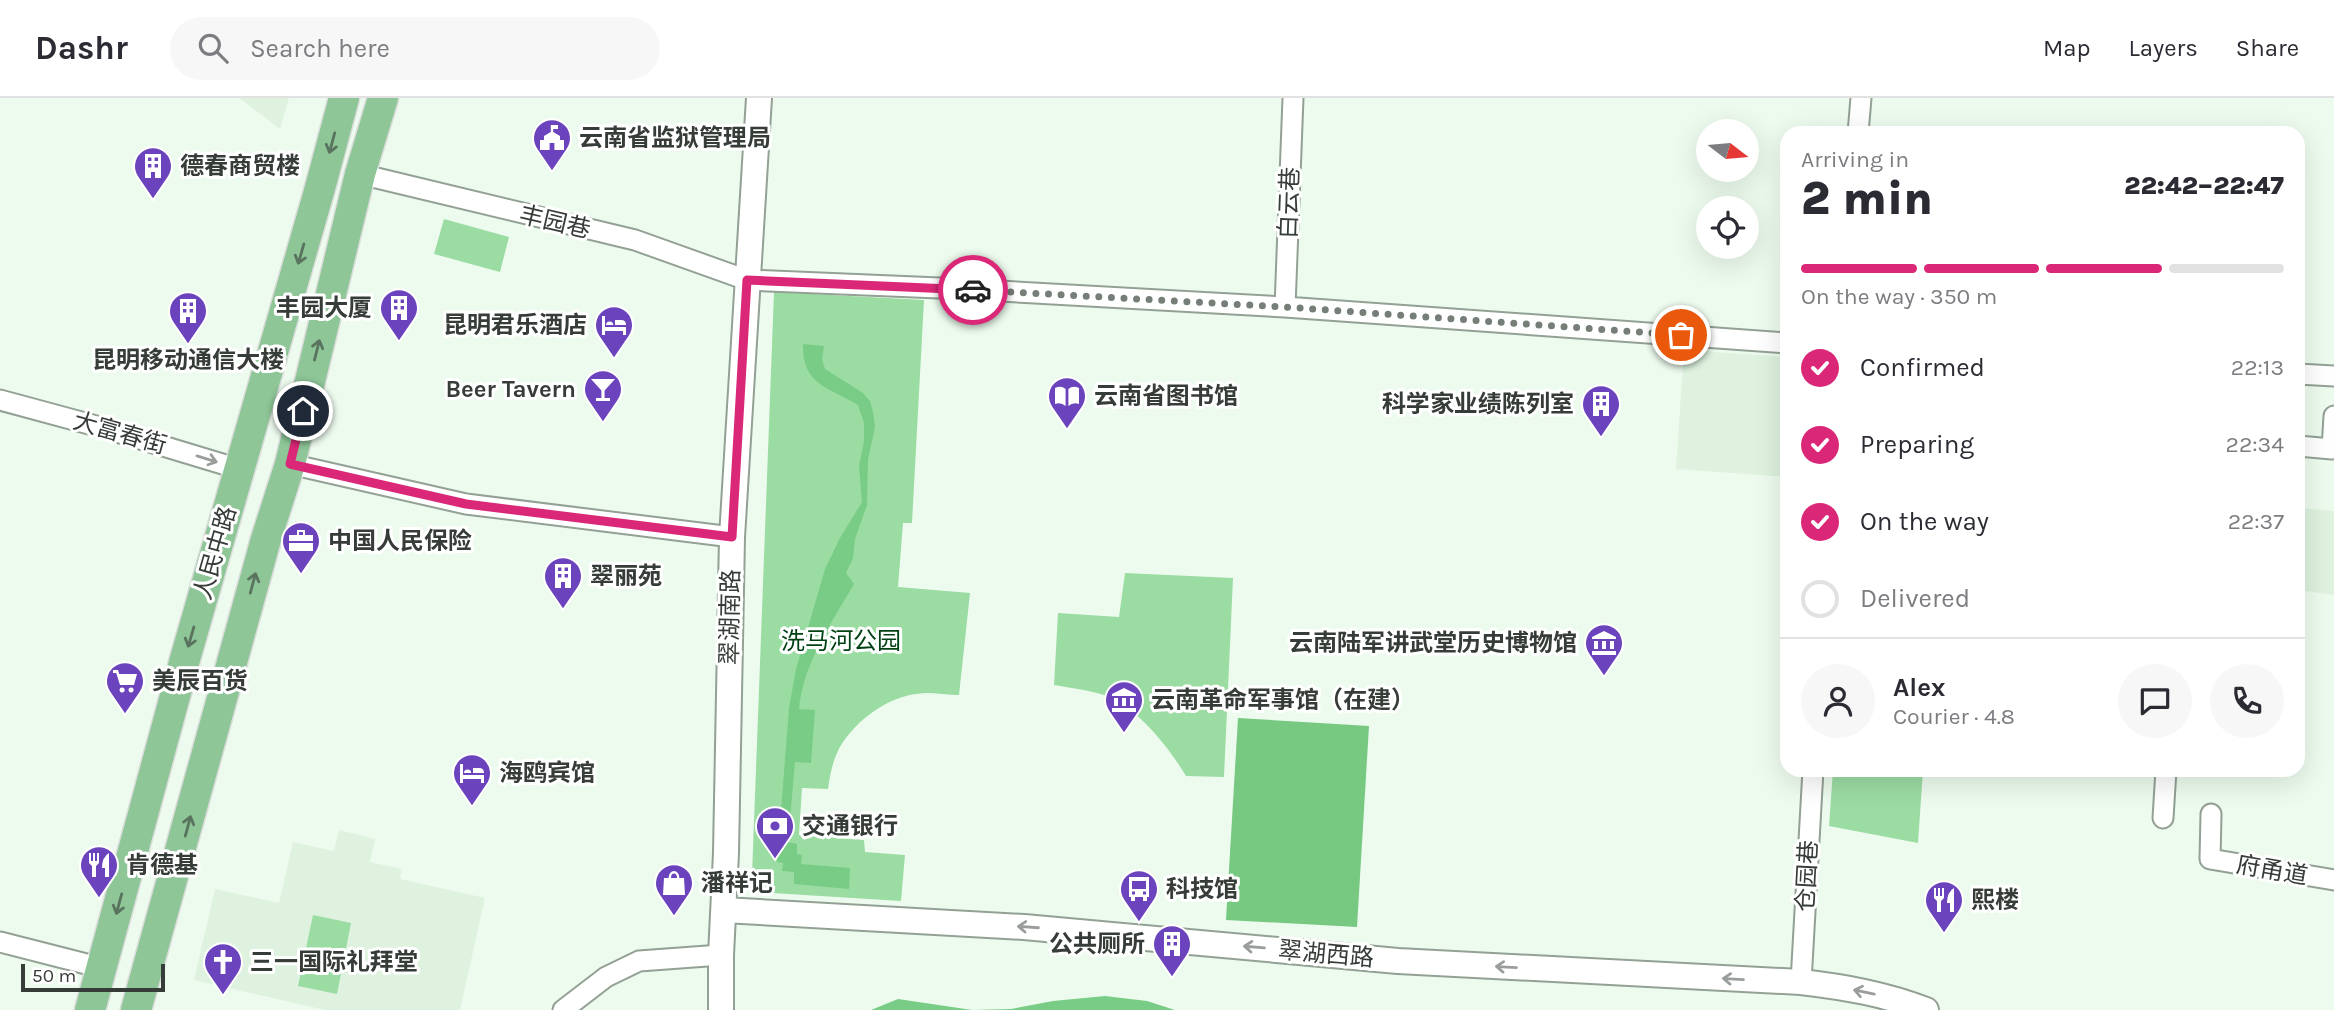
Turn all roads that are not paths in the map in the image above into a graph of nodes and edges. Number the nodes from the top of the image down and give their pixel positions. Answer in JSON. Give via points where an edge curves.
{"nodes":[{"id":1,"x":344,"y":98,"type":"edge"},
{"id":2,"x":383,"y":98,"type":"edge"},
{"id":3,"x":759,"y":98,"type":"edge"},
{"id":4,"x":1293,"y":98,"type":"edge"},
{"id":5,"x":1861,"y":98,"type":"edge"},
{"id":6,"x":1859,"y":126,"type":"edge"},
{"id":7,"x":361,"y":169,"type":"junction"},
{"id":8,"x":747,"y":280,"type":"junction"},
{"id":9,"x":1285,"y":307,"type":"junction"},
{"id":10,"x":1780,"y":342,"type":"edge"},
{"id":11,"x":2305,"y":374,"type":"edge"},
{"id":12,"x":2334,"y":376,"type":"edge"},
{"id":13,"x":0,"y":400,"type":"edge"},
{"id":14,"x":2334,"y":416,"type":"edge"},
{"id":15,"x":2305,"y":447,"type":"edge"},
{"id":16,"x":290,"y":464,"type":"junction"},
{"id":17,"x":239,"y":469,"type":"junction"},
{"id":18,"x":732,"y":537,"type":"junction"},
{"id":19,"x":1813,"y":777,"type":"edge"},
{"id":20,"x":2166,"y":777,"type":"edge"},
{"id":21,"x":2211,"y":814,"type":"dead end"},
{"id":22,"x":2163,"y":818,"type":"dead end"},
{"id":23,"x":2334,"y":880,"type":"edge"},
{"id":24,"x":724,"y":910,"type":"junction"},
{"id":25,"x":0,"y":942,"type":"edge"},
{"id":26,"x":721,"y":955,"type":"junction"},
{"id":27,"x":102,"y":968,"type":"junction"},
{"id":28,"x":1801,"y":982,"type":"junction"},
{"id":29,"x":90,"y":1010,"type":"edge"},
{"id":30,"x":136,"y":1010,"type":"edge"},
{"id":31,"x":563,"y":1010,"type":"edge"},
{"id":32,"x":721,"y":1010,"type":"edge"},
{"id":33,"x":1926,"y":1010,"type":"edge"}],
"edges":[{"from":1,"to":17,"type":"main road","name":"人民中路","one_way":true},
{"from":2,"to":7,"type":"main road","name":"人民中路"},
{"from":3,"to":8,"type":"street","name":"翠湖南路"},
{"from":4,"to":9,"type":"street","name":"白云巷"},
{"from":5,"to":6,"type":"street"},
{"from":7,"to":8,"type":"street","name":"丰园巷","via":[[635,240]]},
{"from":16,"to":7,"type":"main road","name":"人民中路","one_way":true},
{"from":8,"to":9,"type":"street","name":"丰园巷"},
{"from":8,"to":18,"type":"street","name":"翠湖南路"},
{"from":9,"to":10,"type":"street","name":"丰园巷"},
{"from":11,"to":12,"type":"street"},
{"from":13,"to":17,"type":"street","name":"大富春街","one_way":true},
{"from":14,"to":15,"type":"street","via":[[2332,449]]},
{"from":16,"to":18,"type":"street","via":[[466,504]]},
{"from":30,"to":16,"type":"main road","name":"人民中路","one_way":true,"via":[[265,539]]},
{"from":17,"to":27,"type":"main road","name":"人民中路","one_way":true},
{"from":18,"to":24,"type":"street","name":"翠湖南路"},
{"from":19,"to":28,"type":"street","name":"仓园巷"},
{"from":20,"to":22,"type":"street"},
{"from":21,"to":23,"type":"street","name":"府甬道","via":[[2210,859]]},
{"from":24,"to":26,"type":"street","name":"翠湖南路"},
{"from":28,"to":24,"type":"street","name":"翠湖西路","one_way":true,"via":[[1398,961],[1024,927]]},
{"from":25,"to":27,"type":"street"},
{"from":26,"to":31,"type":"street","via":[[639,961],[606,977]]},
{"from":26,"to":32,"type":"street","name":"翠湖南路"},
{"from":27,"to":29,"type":"main road","name":"人民中路"},
{"from":33,"to":28,"type":"street","name":"翠湖西路","one_way":true,"via":[[1845,987]]}]}
